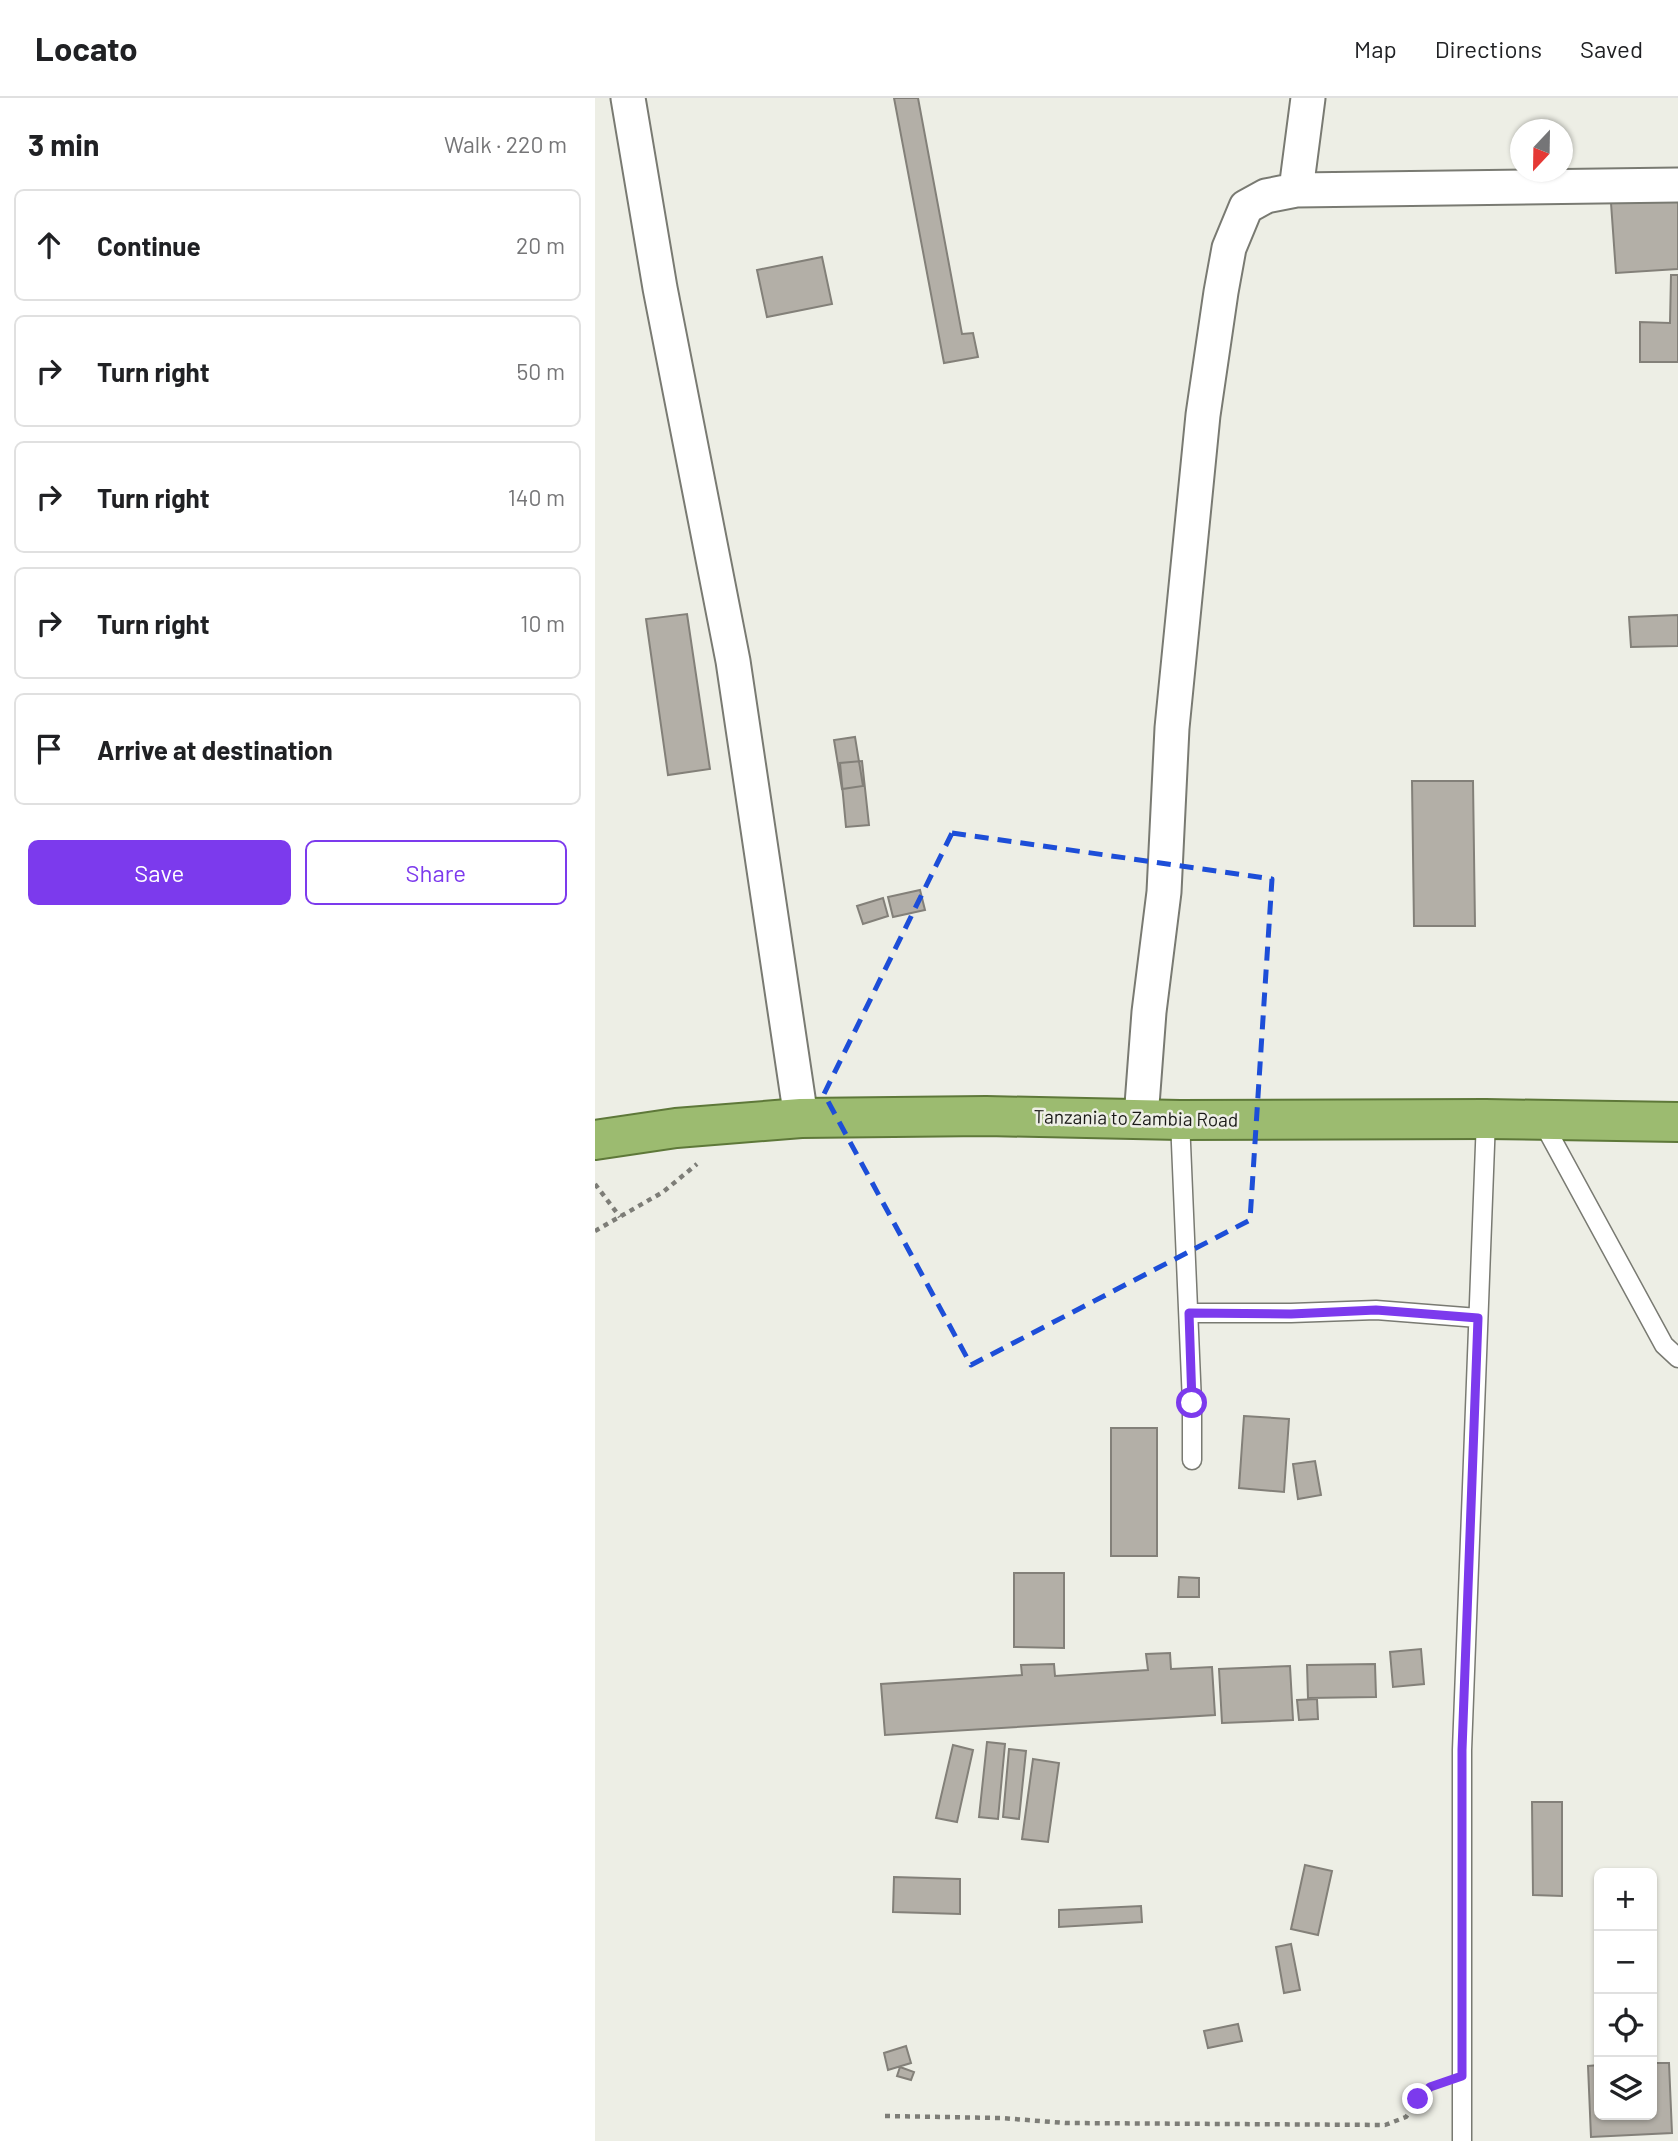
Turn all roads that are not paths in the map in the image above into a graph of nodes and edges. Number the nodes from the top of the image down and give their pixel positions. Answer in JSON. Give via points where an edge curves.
{"nodes":[{"id":1,"x":628,"y":98,"type":"edge"},
{"id":2,"x":1308,"y":98,"type":"edge"},
{"id":3,"x":1678,"y":185,"type":"edge"},
{"id":4,"x":1296,"y":190,"type":"junction"},
{"id":5,"x":801,"y":1118,"type":"junction"},
{"id":6,"x":1141,"y":1118,"type":"junction"},
{"id":7,"x":1486,"y":1119,"type":"junction"},
{"id":8,"x":1180,"y":1120,"type":"junction"},
{"id":9,"x":1542,"y":1121,"type":"junction"},
{"id":10,"x":1678,"y":1122,"type":"edge"},
{"id":11,"x":595,"y":1140,"type":"edge"},
{"id":12,"x":1189,"y":1313,"type":"junction"},
{"id":13,"x":1478,"y":1318,"type":"junction"},
{"id":14,"x":1678,"y":1358,"type":"edge"},
{"id":15,"x":1192,"y":1460,"type":"dead end"},
{"id":16,"x":1461,"y":2141,"type":"edge"}],
"edges":[{"from":1,"to":5,"type":"street","via":[[733,661]]},
{"from":2,"to":4,"type":"street"},
{"from":3,"to":4,"type":"street"},
{"from":4,"to":6,"type":"street","via":[[1266,196],[1246,207],[1229,248],[1221,292],[1203,415]]},
{"from":5,"to":6,"type":"highway","name":"Tanzania to Zambia Road"},
{"from":5,"to":11,"type":"highway","name":"Tanzania to Zambia Road"},
{"from":6,"to":8,"type":"highway","name":"Tanzania to Zambia Road"},
{"from":7,"to":8,"type":"highway","name":"Tanzania to Zambia Road"},
{"from":7,"to":9,"type":"highway","name":"Tanzania to Zambia Road"},
{"from":7,"to":13,"type":"lane"},
{"from":8,"to":12,"type":"lane"},
{"from":9,"to":10,"type":"highway","name":"Tanzania to Zambia Road"},
{"from":9,"to":14,"type":"lane","via":[[1664,1345]]},
{"from":12,"to":13,"type":"lane","via":[[1376,1310]]},
{"from":12,"to":15,"type":"lane"},
{"from":13,"to":16,"type":"lane","via":[[1462,1750]]}]}
